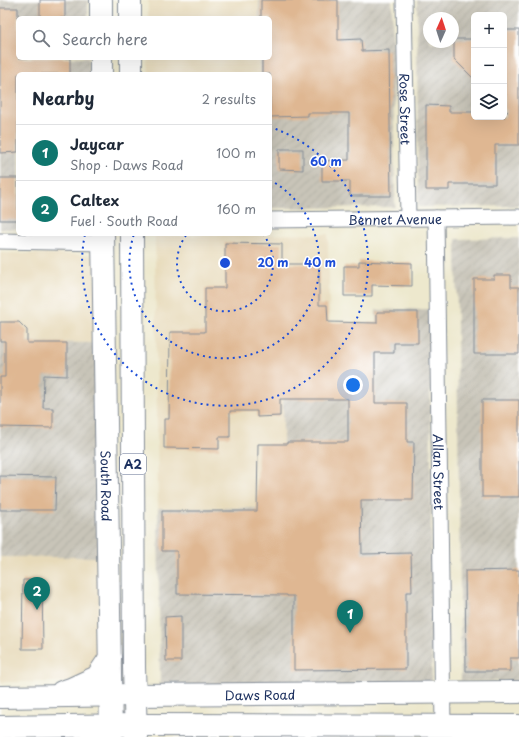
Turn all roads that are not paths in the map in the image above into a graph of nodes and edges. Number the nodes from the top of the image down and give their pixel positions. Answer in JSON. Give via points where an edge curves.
{"nodes":[{"id":1,"x":101,"y":0,"type":"edge"},
{"id":2,"x":130,"y":0,"type":"edge"},
{"id":3,"x":404,"y":0,"type":"edge"},
{"id":4,"x":101,"y":16,"type":"edge"},
{"id":5,"x":130,"y":16,"type":"edge"},
{"id":6,"x":101,"y":60,"type":"edge"},
{"id":7,"x":131,"y":60,"type":"edge"},
{"id":8,"x":101,"y":72,"type":"edge"},
{"id":9,"x":131,"y":72,"type":"edge"},
{"id":10,"x":519,"y":217,"type":"edge"},
{"id":11,"x":408,"y":218,"type":"junction"},
{"id":12,"x":436,"y":218,"type":"junction"},
{"id":13,"x":272,"y":220,"type":"edge"},
{"id":14,"x":132,"y":236,"type":"edge"},
{"id":15,"x":103,"y":238,"type":"edge"},
{"id":16,"x":0,"y":240,"type":"edge"},
{"id":17,"x":110,"y":658,"type":"junction"},
{"id":18,"x":519,"y":692,"type":"edge"},
{"id":19,"x":443,"y":693,"type":"junction"},
{"id":20,"x":111,"y":695,"type":"junction"},
{"id":21,"x":135,"y":695,"type":"junction"},
{"id":22,"x":46,"y":697,"type":"junction"},
{"id":23,"x":0,"y":698,"type":"edge"},
{"id":24,"x":192,"y":725,"type":"junction"},
{"id":25,"x":443,"y":726,"type":"junction"},
{"id":26,"x":519,"y":726,"type":"edge"},
{"id":27,"x":0,"y":727,"type":"edge"},
{"id":28,"x":111,"y":731,"type":"edge"},
{"id":29,"x":136,"y":731,"type":"edge"},
{"id":30,"x":158,"y":737,"type":"edge"}],
"edges":[{"from":1,"to":4,"type":"main road"},
{"from":2,"to":5,"type":"main road"},
{"from":3,"to":11,"type":"street","name":"Rose Street"},
{"from":6,"to":8,"type":"main road"},
{"from":7,"to":9,"type":"main road"},
{"from":10,"to":12,"type":"street","name":"Bennet Avenue"},
{"from":11,"to":12,"type":"street","name":"Bennet Avenue"},
{"from":11,"to":13,"type":"street","name":"Bennet Avenue"},
{"from":12,"to":19,"type":"street","name":"Allan Street"},
{"from":14,"to":21,"type":"main road","name":"South Road","number":"A2"},
{"from":15,"to":16,"type":"street"},
{"from":15,"to":17,"type":"main road","name":"South Road","number":"A2"},
{"from":17,"to":20,"type":"main road","name":"South Road","number":"A2"},
{"from":17,"to":22,"type":"main road","via":[[97,677]]},
{"from":18,"to":19,"type":"main road","name":"Daws Road"},
{"from":19,"to":21,"type":"main road","name":"Daws Road"},
{"from":19,"to":25,"type":"street","name":"Allan Street"},
{"from":20,"to":21,"type":"main road","name":"Daws Road"},
{"from":20,"to":22,"type":"main road","name":"Daws Road"},
{"from":20,"to":28,"type":"main road","name":"South Road","number":"A2"},
{"from":21,"to":29,"type":"main road","name":"South Road","number":"A2"},
{"from":22,"to":23,"type":"main road","name":"Daws Road"},
{"from":24,"to":25,"type":"main road"},
{"from":24,"to":29,"type":"main road"},
{"from":24,"to":30,"type":"main road","via":[[172,728]]},
{"from":25,"to":26,"type":"main road"},
{"from":27,"to":28,"type":"main road"},
{"from":28,"to":29,"type":"main road"}]}
